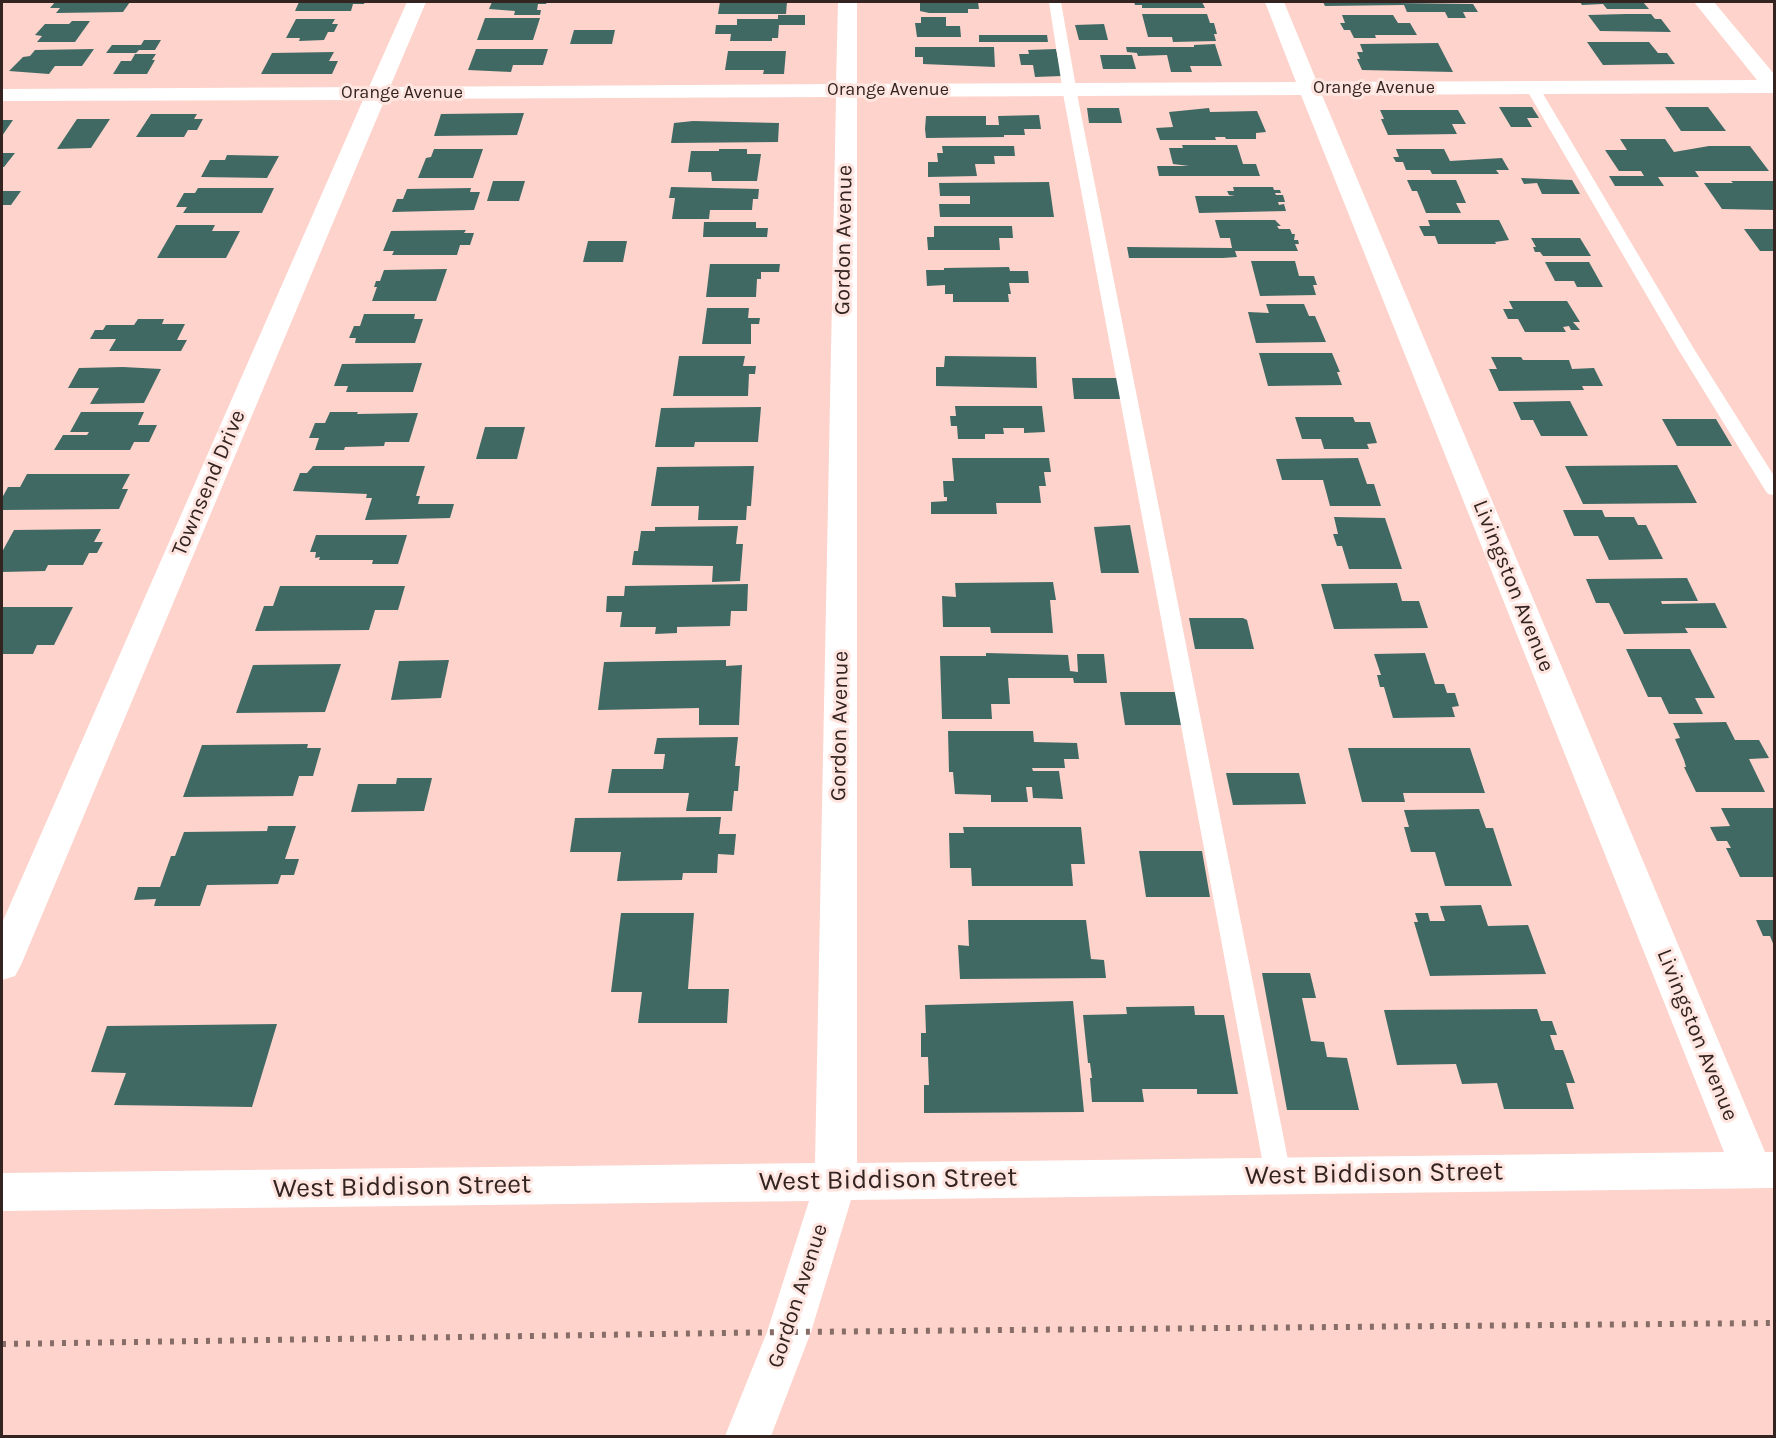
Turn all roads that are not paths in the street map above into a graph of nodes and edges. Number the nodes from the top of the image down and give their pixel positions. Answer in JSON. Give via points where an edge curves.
{"nodes":[{"id":1,"x":416,"y":2,"type":"edge"},
{"id":2,"x":847,"y":2,"type":"edge"},
{"id":3,"x":1055,"y":2,"type":"edge"},
{"id":4,"x":1274,"y":2,"type":"edge"},
{"id":5,"x":1704,"y":2,"type":"edge"},
{"id":6,"x":1774,"y":86,"type":"edge"},
{"id":7,"x":1532,"y":87,"type":"junction"},
{"id":8,"x":1310,"y":88,"type":"junction"},
{"id":9,"x":1069,"y":89,"type":"junction"},
{"id":10,"x":846,"y":90,"type":"junction"},
{"id":11,"x":377,"y":93,"type":"junction"},
{"id":12,"x":2,"y":95,"type":"edge"},
{"id":13,"x":1774,"y":490,"type":"edge"},
{"id":14,"x":2,"y":965,"type":"edge"},
{"id":15,"x":1763,"y":1170,"type":"edge"},
{"id":16,"x":1278,"y":1175,"type":"junction"},
{"id":17,"x":836,"y":1181,"type":"junction"},
{"id":18,"x":2,"y":1192,"type":"edge"},
{"id":19,"x":748,"y":1437,"type":"edge"}],
"edges":[{"from":1,"to":11,"type":"street","name":"Townsend Drive"},
{"from":2,"to":10,"type":"street","name":"Gordon Avenue"},
{"from":3,"to":9,"type":"lane"},
{"from":4,"to":8,"type":"street","name":"Livingston Avenue"},
{"from":5,"to":6,"type":"street"},
{"from":6,"to":7,"type":"street","name":"Orange Avenue"},
{"from":7,"to":8,"type":"street","name":"Orange Avenue"},
{"from":7,"to":13,"type":"lane"},
{"from":8,"to":9,"type":"street","name":"Orange Avenue"},
{"from":8,"to":15,"type":"street","name":"Livingston Avenue"},
{"from":9,"to":10,"type":"street","name":"Orange Avenue"},
{"from":9,"to":16,"type":"lane"},
{"from":10,"to":11,"type":"street","name":"Orange Avenue"},
{"from":10,"to":17,"type":"street","name":"Gordon Avenue"},
{"from":11,"to":12,"type":"street","name":"Orange Avenue"},
{"from":11,"to":14,"type":"street","name":"Townsend Drive"},
{"from":15,"to":16,"type":"street","name":"West Biddison Street"},
{"from":16,"to":17,"type":"street","name":"West Biddison Street"},
{"from":17,"to":18,"type":"street","name":"West Biddison Street"},
{"from":17,"to":19,"type":"street","name":"Gordon Avenue","via":[[789,1332]]}]}
